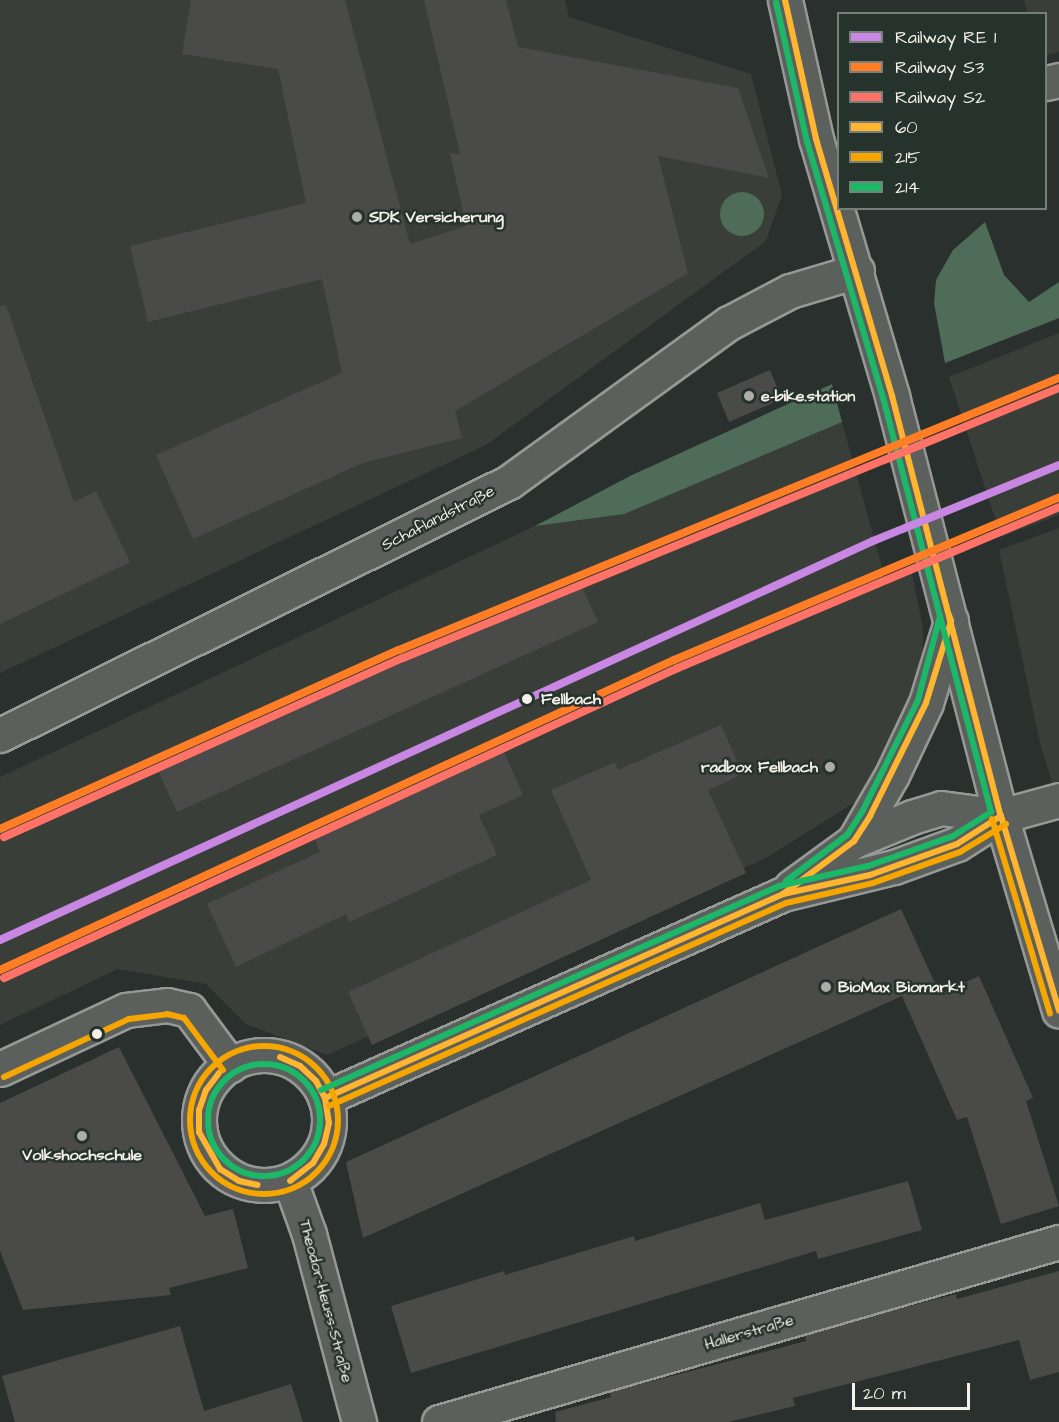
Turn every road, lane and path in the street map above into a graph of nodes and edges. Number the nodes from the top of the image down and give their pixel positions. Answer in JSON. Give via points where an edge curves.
{"nodes":[{"id":1,"x":785,"y":0,"type":"edge"},
{"id":2,"x":827,"y":136,"type":"edge"},
{"id":3,"x":837,"y":183,"type":"edge"},
{"id":4,"x":843,"y":210,"type":"edge"},
{"id":5,"x":856,"y":271,"type":"junction"},
{"id":6,"x":951,"y":621,"type":"junction"},
{"id":7,"x":0,"y":735,"type":"edge"},
{"id":8,"x":1059,"y":800,"type":"edge"},
{"id":9,"x":1001,"y":816,"type":"junction"},
{"id":10,"x":854,"y":841,"type":"junction"},
{"id":11,"x":783,"y":894,"type":"junction"},
{"id":12,"x":1059,"y":1011,"type":"edge"},
{"id":13,"x":230,"y":1065,"type":"junction"},
{"id":14,"x":0,"y":1069,"type":"edge"},
{"id":15,"x":325,"y":1098,"type":"junction"},
{"id":16,"x":290,"y":1180,"type":"junction"},
{"id":17,"x":1059,"y":1242,"type":"edge"},
{"id":18,"x":359,"y":1422,"type":"edge"},
{"id":19,"x":439,"y":1422,"type":"edge"}],
"edges":[{"from":1,"to":2,"type":"street"},
{"from":2,"to":3,"type":"street"},
{"from":4,"to":5,"type":"street"},
{"from":5,"to":6,"type":"street"},
{"from":5,"to":7,"type":"street","name":"Schaflandstraße","via":[[790,291],[729,323],[508,482]]},
{"from":6,"to":9,"type":"street"},
{"from":6,"to":10,"type":"street","via":[[926,703],[892,775]]},
{"from":8,"to":9,"type":"street"},
{"from":9,"to":10,"type":"street","via":[[941,808]]},
{"from":9,"to":11,"type":"street","via":[[957,844],[870,875]]},
{"from":9,"to":12,"type":"street"},
{"from":10,"to":11,"type":"street"},
{"from":11,"to":15,"type":"street"},
{"from":13,"to":14,"type":"street","via":[[189,1010],[166,1005],[126,1010]]},
{"from":13,"to":15,"type":"street","via":[[258,1055],[280,1057],[300,1066],[316,1081]]},
{"from":13,"to":16,"type":"street","via":[[206,1090],[200,1110],[200,1132],[207,1152],[220,1169],[238,1180],[258,1185]]},
{"from":15,"to":16,"type":"street","via":[[329,1123],[324,1144],[313,1163]]},
{"from":16,"to":18,"type":"street","name":"Theodor-Heuss-Straße","via":[[309,1234]]},
{"from":17,"to":19,"type":"street","name":"Hallerstraße"}]}
